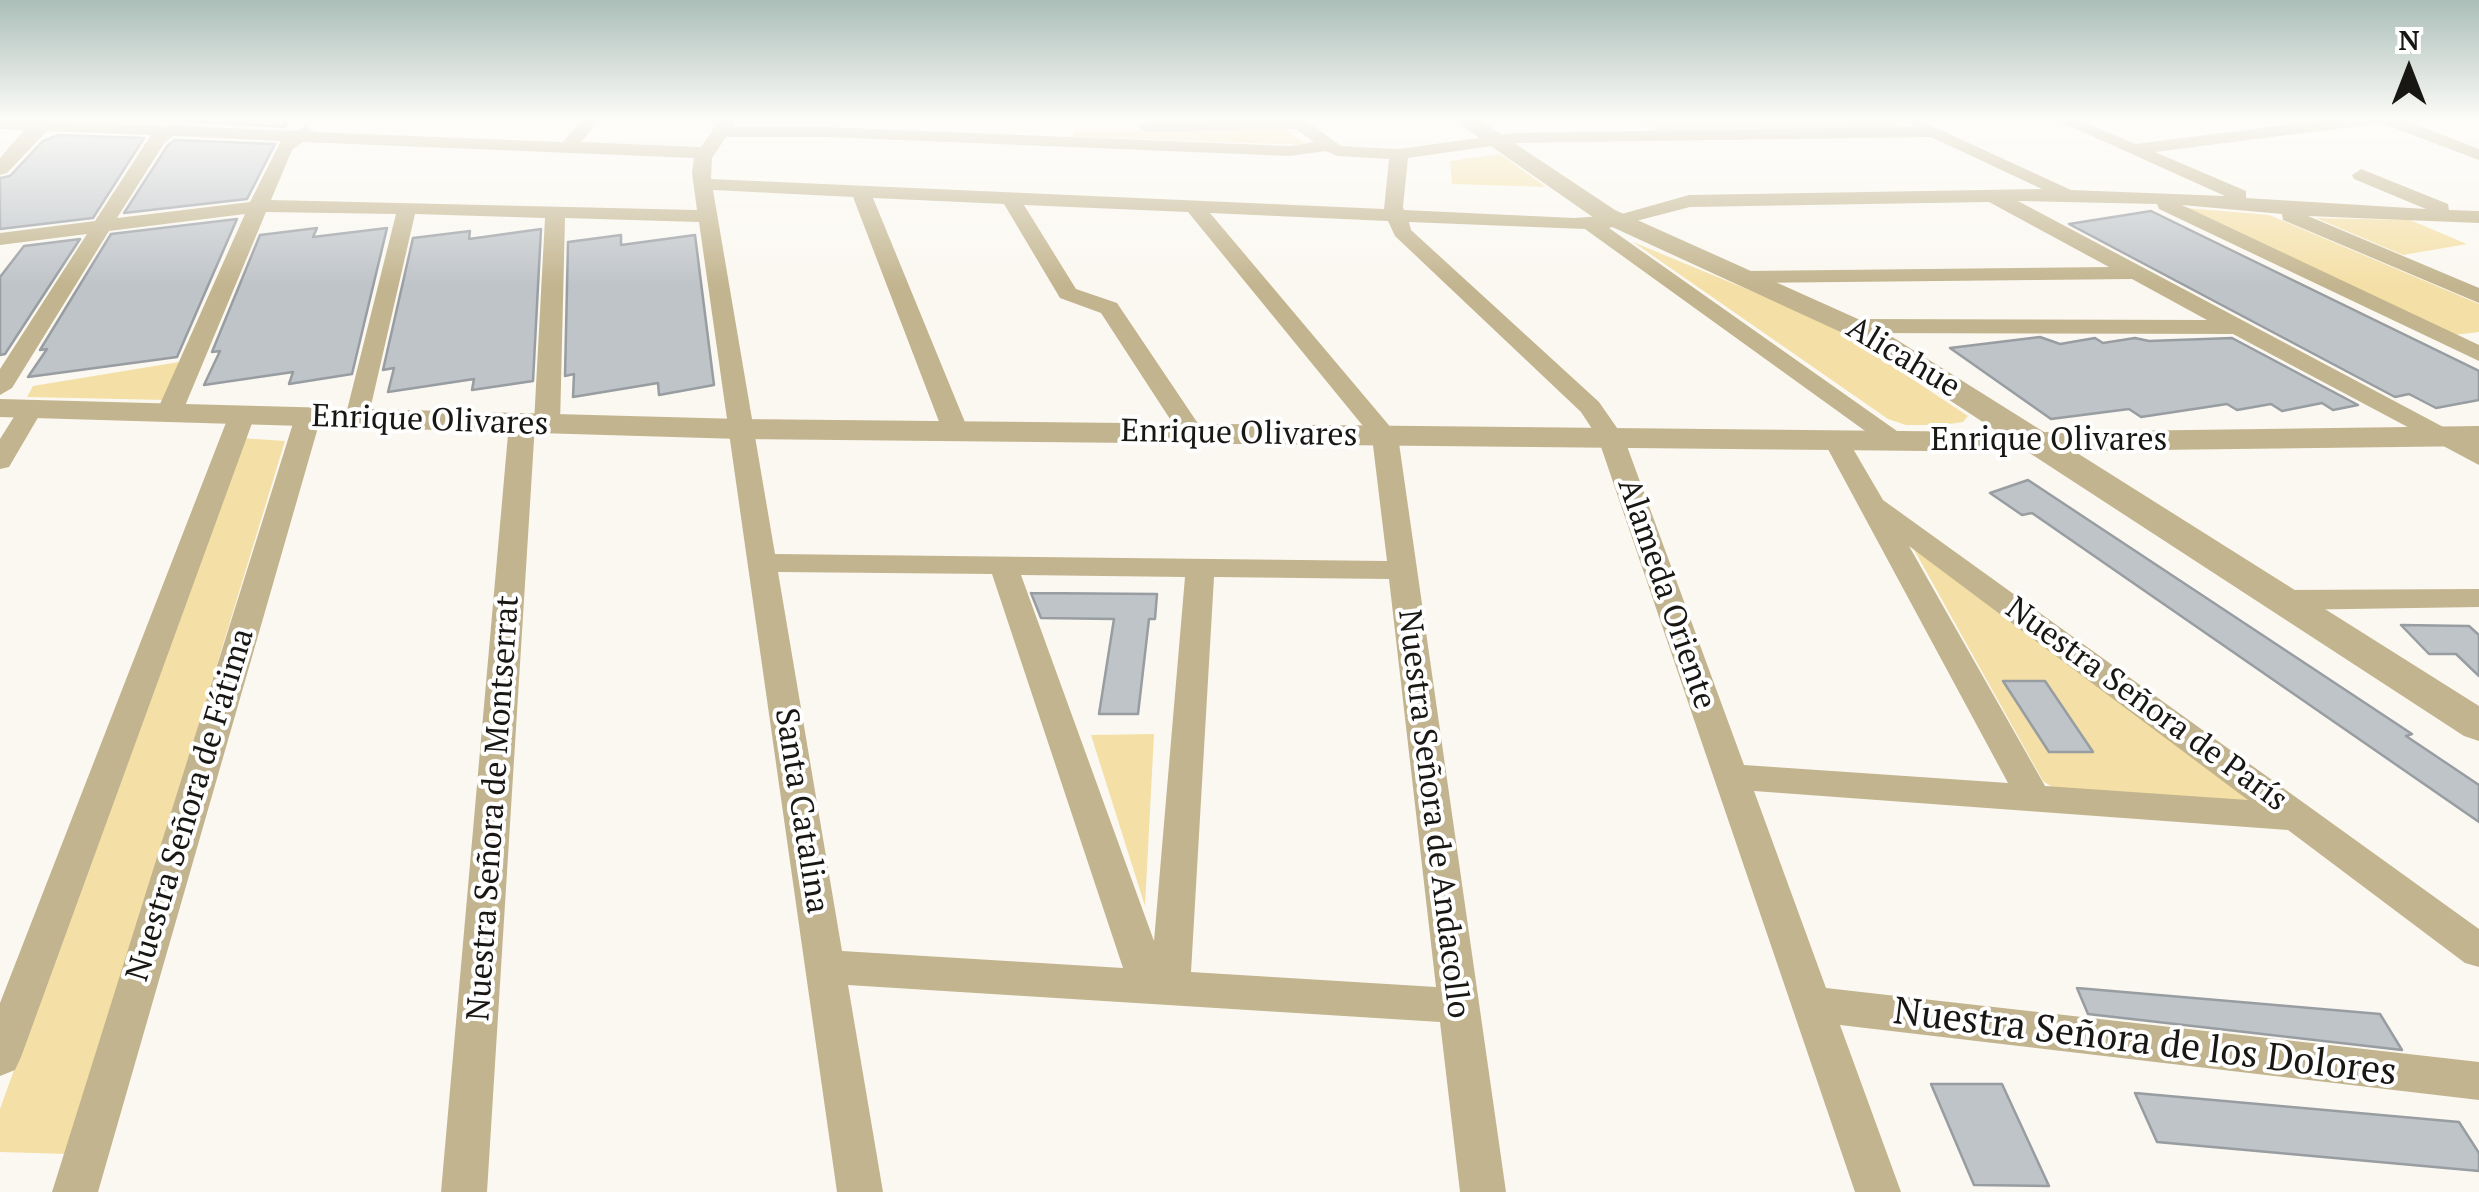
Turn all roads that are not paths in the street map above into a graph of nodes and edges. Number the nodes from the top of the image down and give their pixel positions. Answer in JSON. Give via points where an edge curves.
{"nodes":[{"id":1,"x":135,"y":175,"type":"edge"},
{"id":2,"x":273,"y":175,"type":"edge"},
{"id":3,"x":702,"y":175,"type":"edge"},
{"id":4,"x":1397,"y":175,"type":"edge"},
{"id":5,"x":1540,"y":175,"type":"edge"},
{"id":6,"x":2026,"y":175,"type":"edge"},
{"id":7,"x":2192,"y":175,"type":"edge"},
{"id":8,"x":2362,"y":175,"type":"dead end"},
{"id":9,"x":703,"y":184,"type":"junction"},
{"id":10,"x":861,"y":192,"type":"junction"},
{"id":11,"x":1992,"y":196,"type":"junction"},
{"id":12,"x":2071,"y":196,"type":"junction"},
{"id":13,"x":1012,"y":198,"type":"junction"},
{"id":14,"x":2150,"y":198,"type":"junction"},
{"id":15,"x":259,"y":206,"type":"junction"},
{"id":16,"x":2266,"y":206,"type":"junction"},
{"id":17,"x":1194,"y":207,"type":"junction"},
{"id":18,"x":407,"y":208,"type":"junction"},
{"id":19,"x":555,"y":212,"type":"junction"},
{"id":20,"x":708,"y":216,"type":"junction"},
{"id":21,"x":1394,"y":216,"type":"junction"},
{"id":22,"x":2471,"y":217,"type":"edge"},
{"id":23,"x":1605,"y":223,"type":"junction"},
{"id":24,"x":102,"y":226,"type":"junction"},
{"id":25,"x":0,"y":239,"type":"edge"},
{"id":26,"x":2136,"y":273,"type":"junction"},
{"id":27,"x":1744,"y":276,"type":"junction"},
{"id":28,"x":2479,"y":296,"type":"edge"},
{"id":29,"x":1855,"y":326,"type":"junction"},
{"id":30,"x":2236,"y":327,"type":"junction"},
{"id":31,"x":2479,"y":354,"type":"edge"},
{"id":32,"x":0,"y":388,"type":"edge"},
{"id":33,"x":16,"y":409,"type":"edge"},
{"id":34,"x":169,"y":413,"type":"junction"},
{"id":35,"x":242,"y":415,"type":"junction"},
{"id":36,"x":308,"y":417,"type":"junction"},
{"id":37,"x":358,"y":418,"type":"junction"},
{"id":38,"x":535,"y":424,"type":"junction"},
{"id":39,"x":740,"y":430,"type":"junction"},
{"id":40,"x":956,"y":432,"type":"junction"},
{"id":41,"x":1192,"y":434,"type":"junction"},
{"id":42,"x":1385,"y":436,"type":"junction"},
{"id":43,"x":2479,"y":436,"type":"edge"},
{"id":44,"x":2442,"y":437,"type":"junction"},
{"id":45,"x":1611,"y":438,"type":"junction"},
{"id":46,"x":1836,"y":440,"type":"junction"},
{"id":47,"x":1895,"y":440,"type":"junction"},
{"id":48,"x":2038,"y":442,"type":"junction"},
{"id":49,"x":2479,"y":457,"type":"edge"},
{"id":50,"x":0,"y":461,"type":"edge"},
{"id":51,"x":1873,"y":506,"type":"junction"},
{"id":52,"x":762,"y":563,"type":"junction"},
{"id":53,"x":1003,"y":565,"type":"junction"},
{"id":54,"x":1200,"y":568,"type":"junction"},
{"id":55,"x":1402,"y":570,"type":"junction"},
{"id":56,"x":2479,"y":598,"type":"edge"},
{"id":57,"x":2284,"y":600,"type":"junction"},
{"id":58,"x":2479,"y":726,"type":"edge"},
{"id":59,"x":1731,"y":777,"type":"junction"},
{"id":60,"x":2034,"y":798,"type":"junction"},
{"id":61,"x":2298,"y":817,"type":"junction"},
{"id":62,"x":1174,"y":927,"type":"junction"},
{"id":63,"x":1130,"y":929,"type":"junction"},
{"id":64,"x":2479,"y":951,"type":"edge"},
{"id":65,"x":825,"y":967,"type":"junction"},
{"id":66,"x":1160,"y":988,"type":"junction"},
{"id":67,"x":1811,"y":1004,"type":"junction"},
{"id":68,"x":1458,"y":1006,"type":"junction"},
{"id":69,"x":0,"y":1057,"type":"edge"},
{"id":70,"x":2479,"y":1081,"type":"edge"},
{"id":71,"x":75,"y":1192,"type":"edge"},
{"id":72,"x":464,"y":1192,"type":"edge"},
{"id":73,"x":860,"y":1192,"type":"edge"},
{"id":74,"x":1483,"y":1192,"type":"edge"},
{"id":75,"x":1878,"y":1192,"type":"edge"}],
"edges":[{"from":1,"to":24,"type":"street"},
{"from":2,"to":15,"type":"street"},
{"from":3,"to":9,"type":"street","name":"Santa Catalina"},
{"from":4,"to":21,"type":"street"},
{"from":5,"to":23,"type":"street","name":"Alicahue"},
{"from":6,"to":12,"type":"street"},
{"from":7,"to":16,"type":"street"},
{"from":8,"to":22,"type":"street"},
{"from":9,"to":10,"type":"street"},
{"from":9,"to":20,"type":"street","name":"Santa Catalina"},
{"from":10,"to":13,"type":"street"},
{"from":10,"to":40,"type":"street"},
{"from":11,"to":12,"type":"street"},
{"from":11,"to":23,"type":"street","via":[[1689,201]]},
{"from":11,"to":26,"type":"street"},
{"from":12,"to":14,"type":"street"},
{"from":13,"to":17,"type":"street"},
{"from":13,"to":41,"type":"street","via":[[1068,293],[1108,308]]},
{"from":14,"to":16,"type":"street"},
{"from":14,"to":31,"type":"street"},
{"from":15,"to":18,"type":"street"},
{"from":15,"to":24,"type":"street"},
{"from":15,"to":34,"type":"street"},
{"from":16,"to":22,"type":"street"},
{"from":16,"to":28,"type":"street"},
{"from":17,"to":21,"type":"street"},
{"from":17,"to":42,"type":"street"},
{"from":18,"to":19,"type":"street"},
{"from":18,"to":37,"type":"street"},
{"from":19,"to":20,"type":"street"},
{"from":19,"to":38,"type":"street","name":"Nuestra Señora de Montserrat"},
{"from":20,"to":39,"type":"street","name":"Santa Catalina"},
{"from":21,"to":23,"type":"street"},
{"from":21,"to":45,"type":"street","name":"Alameda Oriente","via":[[1407,237],[1590,406]]},
{"from":23,"to":27,"type":"street","name":"Alicahue"},
{"from":23,"to":47,"type":"street"},
{"from":24,"to":25,"type":"street"},
{"from":24,"to":32,"type":"street"},
{"from":26,"to":27,"type":"street"},
{"from":26,"to":30,"type":"street"},
{"from":27,"to":29,"type":"street","name":"Alicahue"},
{"from":29,"to":30,"type":"street"},
{"from":29,"to":48,"type":"street","name":"Alicahue"},
{"from":30,"to":44,"type":"street"},
{"from":33,"to":34,"type":"street","name":"Enrique Olivares"},
{"from":33,"to":50,"type":"street"},
{"from":34,"to":35,"type":"street","name":"Enrique Olivares"},
{"from":35,"to":36,"type":"street","name":"Enrique Olivares"},
{"from":35,"to":69,"type":"street"},
{"from":36,"to":37,"type":"street","name":"Enrique Olivares"},
{"from":36,"to":71,"type":"street","name":"Nuestra Señora de Fátima"},
{"from":37,"to":38,"type":"street","name":"Enrique Olivares"},
{"from":38,"to":39,"type":"street","name":"Enrique Olivares"},
{"from":38,"to":72,"type":"street","name":"Nuestra Señora de Montserrat"},
{"from":39,"to":40,"type":"street","name":"Enrique Olivares"},
{"from":39,"to":52,"type":"street","name":"Santa Catalina"},
{"from":40,"to":41,"type":"street","name":"Enrique Olivares"},
{"from":41,"to":42,"type":"street","name":"Enrique Olivares"},
{"from":42,"to":45,"type":"street","name":"Enrique Olivares"},
{"from":42,"to":55,"type":"street","name":"Nuestra Señora de Andacollo"},
{"from":43,"to":44,"type":"street","name":"Enrique Olivares"},
{"from":44,"to":48,"type":"street","name":"Enrique Olivares"},
{"from":44,"to":49,"type":"street"},
{"from":45,"to":46,"type":"street","name":"Enrique Olivares"},
{"from":45,"to":59,"type":"street","name":"Alameda Oriente"},
{"from":46,"to":47,"type":"street","name":"Enrique Olivares"},
{"from":46,"to":51,"type":"street","name":"Nuestra Señora de París"},
{"from":47,"to":48,"type":"street","name":"Enrique Olivares"},
{"from":48,"to":57,"type":"street","name":"Alicahue"},
{"from":51,"to":60,"type":"street"},
{"from":51,"to":61,"type":"street","name":"Nuestra Señora de París"},
{"from":52,"to":53,"type":"street"},
{"from":52,"to":65,"type":"street","name":"Santa Catalina"},
{"from":53,"to":54,"type":"street"},
{"from":53,"to":63,"type":"street"},
{"from":54,"to":55,"type":"street"},
{"from":54,"to":62,"type":"street"},
{"from":55,"to":68,"type":"street","name":"Nuestra Señora de Andacollo"},
{"from":56,"to":57,"type":"street"},
{"from":57,"to":58,"type":"street","name":"Alicahue"},
{"from":59,"to":60,"type":"street"},
{"from":59,"to":67,"type":"street","name":"Alameda Oriente"},
{"from":60,"to":61,"type":"street"},
{"from":61,"to":64,"type":"street","name":"Nuestra Señora de París"},
{"from":62,"to":63,"type":"street","via":[[1153,936]]},
{"from":62,"to":66,"type":"street"},
{"from":63,"to":66,"type":"street"},
{"from":65,"to":66,"type":"street"},
{"from":65,"to":73,"type":"street","name":"Santa Catalina"},
{"from":66,"to":68,"type":"street"},
{"from":67,"to":70,"type":"street","name":"Nuestra Señora de los Dolores"},
{"from":67,"to":75,"type":"street","name":"Alameda Oriente"},
{"from":68,"to":74,"type":"street","name":"Nuestra Señora de Andacollo"}]}
